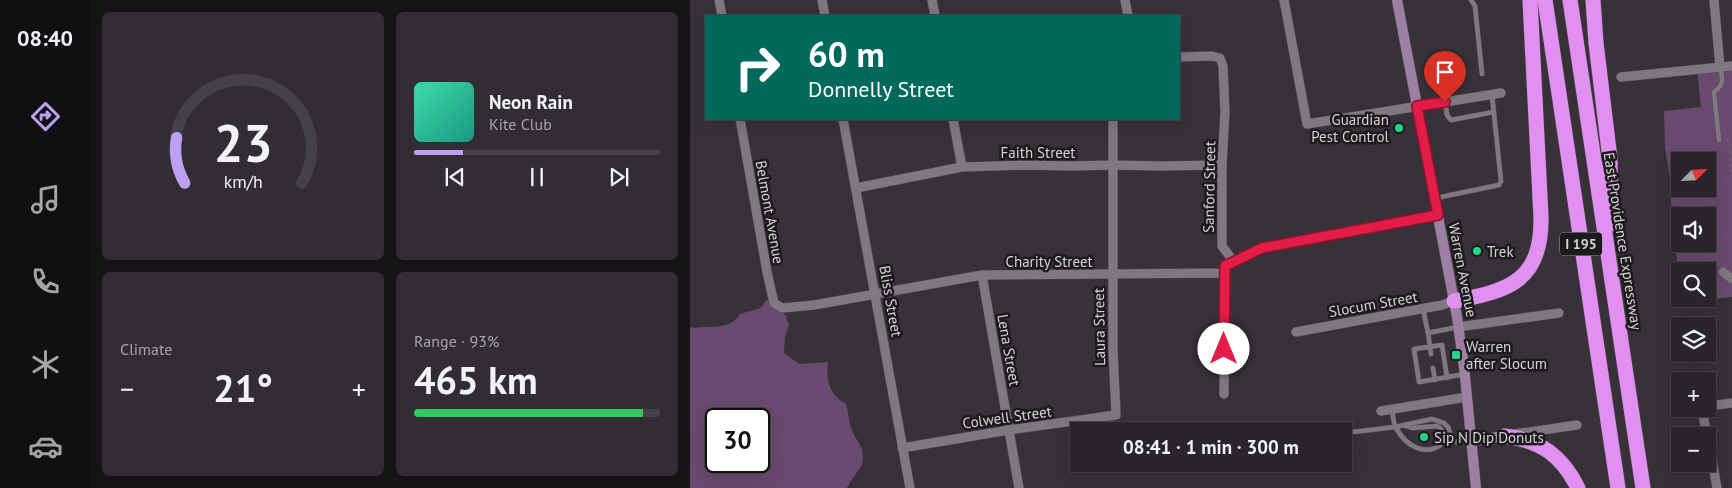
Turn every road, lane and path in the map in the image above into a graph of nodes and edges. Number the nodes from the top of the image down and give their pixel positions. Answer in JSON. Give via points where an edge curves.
{"nodes":[{"id":1,"x":719,"y":0,"type":"edge"},
{"id":2,"x":822,"y":0,"type":"edge"},
{"id":3,"x":932,"y":0,"type":"edge"},
{"id":4,"x":1125,"y":0,"type":"edge"},
{"id":5,"x":1284,"y":0,"type":"edge"},
{"id":6,"x":1397,"y":0,"type":"edge"},
{"id":7,"x":1471,"y":0,"type":"edge"},
{"id":8,"x":1530,"y":0,"type":"edge"},
{"id":9,"x":1545,"y":0,"type":"edge"},
{"id":10,"x":1570,"y":0,"type":"edge"},
{"id":11,"x":1593,"y":0,"type":"edge"},
{"id":12,"x":1714,"y":0,"type":"edge"},
{"id":13,"x":722,"y":15,"type":"edge"},
{"id":14,"x":825,"y":15,"type":"edge"},
{"id":15,"x":935,"y":15,"type":"edge"},
{"id":16,"x":1128,"y":15,"type":"edge"},
{"id":17,"x":1180,"y":57,"type":"edge"},
{"id":18,"x":1732,"y":66,"type":"edge"},
{"id":19,"x":1720,"y":67,"type":"junction"},
{"id":20,"x":1482,"y":74,"type":"dead end"},
{"id":21,"x":1621,"y":77,"type":"dead end"},
{"id":22,"x":1497,"y":94,"type":"joint"},
{"id":23,"x":1445,"y":102,"type":"junction"},
{"id":24,"x":1417,"y":106,"type":"junction"},
{"id":25,"x":1494,"y":112,"type":"junction"},
{"id":26,"x":740,"y":120,"type":"edge"},
{"id":27,"x":844,"y":120,"type":"edge"},
{"id":28,"x":953,"y":120,"type":"edge"},
{"id":29,"x":1113,"y":120,"type":"edge"},
{"id":30,"x":1731,"y":139,"type":"edge"},
{"id":31,"x":1719,"y":140,"type":"joint"},
{"id":32,"x":1113,"y":165,"type":"junction"},
{"id":33,"x":1222,"y":165,"type":"junction"},
{"id":34,"x":962,"y":167,"type":"junction"},
{"id":35,"x":1732,"y":176,"type":"edge"},
{"id":36,"x":856,"y":188,"type":"junction"},
{"id":37,"x":1434,"y":198,"type":"junction"},
{"id":38,"x":1438,"y":215,"type":"junction"},
{"id":39,"x":1234,"y":262,"type":"junction"},
{"id":40,"x":1723,"y":272,"type":"dead end"},
{"id":41,"x":1224,"y":273,"type":"junction"},
{"id":42,"x":1112,"y":275,"type":"junction"},
{"id":43,"x":982,"y":276,"type":"junction"},
{"id":44,"x":1732,"y":280,"type":"edge"},
{"id":45,"x":1612,"y":286,"type":"junction"},
{"id":46,"x":875,"y":293,"type":"junction"},
{"id":47,"x":1454,"y":301,"type":"junction"},
{"id":48,"x":780,"y":306,"type":"joint"},
{"id":49,"x":1423,"y":308,"type":"junction"},
{"id":50,"x":1559,"y":313,"type":"dead end"},
{"id":51,"x":1458,"y":327,"type":"junction"},
{"id":52,"x":1296,"y":332,"type":"dead end"},
{"id":53,"x":1428,"y":333,"type":"junction"},
{"id":54,"x":1430,"y":347,"type":"junction"},
{"id":55,"x":1431,"y":354,"type":"dead end"},
{"id":56,"x":1433,"y":368,"type":"dead end"},
{"id":57,"x":1465,"y":374,"type":"junction"},
{"id":58,"x":1447,"y":378,"type":"junction"},
{"id":59,"x":1435,"y":380,"type":"junction"},
{"id":60,"x":1224,"y":394,"type":"dead end"},
{"id":61,"x":1467,"y":396,"type":"junction"},
{"id":62,"x":1732,"y":403,"type":"edge"},
{"id":63,"x":1716,"y":405,"type":"edge"},
{"id":64,"x":1392,"y":409,"type":"junction"},
{"id":65,"x":1381,"y":410,"type":"dead end"},
{"id":66,"x":1116,"y":415,"type":"joint"},
{"id":67,"x":1402,"y":425,"type":"junction"},
{"id":68,"x":1578,"y":425,"type":"dead end"},
{"id":69,"x":1395,"y":427,"type":"junction"},
{"id":70,"x":1009,"y":430,"type":"junction"},
{"id":71,"x":1352,"y":432,"type":"edge"},
{"id":72,"x":1504,"y":436,"type":"junction"},
{"id":73,"x":1471,"y":441,"type":"junction"},
{"id":74,"x":902,"y":448,"type":"junction"},
{"id":75,"x":1714,"y":472,"type":"edge"},
{"id":76,"x":910,"y":488,"type":"edge"},
{"id":77,"x":1020,"y":488,"type":"edge"},
{"id":78,"x":1476,"y":488,"type":"edge"},
{"id":79,"x":1578,"y":488,"type":"edge"},
{"id":80,"x":1618,"y":488,"type":"edge"},
{"id":81,"x":1642,"y":488,"type":"edge"},
{"id":82,"x":1717,"y":488,"type":"edge"}],
"edges":[{"from":1,"to":13,"type":"street"},
{"from":2,"to":14,"type":"street"},
{"from":3,"to":15,"type":"street"},
{"from":4,"to":16,"type":"street"},
{"from":5,"to":24,"type":"street","via":[[1307,124]]},
{"from":6,"to":24,"type":"main road","name":"Warren Avenue"},
{"from":7,"to":20,"type":"lane","via":[[1475,6]]},
{"from":8,"to":47,"type":"highway","via":[[1541,216],[1539,246],[1528,269],[1509,286],[1487,295]]},
{"from":9,"to":80,"type":"highway","number":"I 195"},
{"from":10,"to":45,"type":"highway","name":"East Providence Expressway","number":"I 195"},
{"from":11,"to":45,"type":"highway","via":[[1610,159]]},
{"from":12,"to":19,"type":"street"},
{"from":17,"to":33,"type":"street","name":"Sanford Street","via":[[1212,56],[1222,61],[1225,112]]},
{"from":18,"to":19,"type":"street"},
{"from":19,"to":21,"type":"street"},
{"from":19,"to":31,"type":"lane","via":[[1722,84],[1714,92]]},
{"from":22,"to":23,"type":"street"},
{"from":22,"to":25,"type":"lane"},
{"from":23,"to":24,"type":"street"},
{"from":23,"to":25,"type":"lane","via":[[1451,120]]},
{"from":24,"to":37,"type":"main road","name":"Warren Avenue"},
{"from":25,"to":37,"type":"lane","via":[[1499,185]]},
{"from":26,"to":48,"type":"street","name":"Belmont Avenue","via":[[767,272],[774,303]]},
{"from":27,"to":36,"type":"street","name":"Bliss Street"},
{"from":28,"to":34,"type":"street"},
{"from":29,"to":32,"type":"street","name":"Laura Street"},
{"from":30,"to":31,"type":"path"},
{"from":30,"to":35,"type":"path"},
{"from":32,"to":33,"type":"street","name":"Faith Street"},
{"from":32,"to":34,"type":"street","name":"Faith Street"},
{"from":32,"to":42,"type":"street","name":"Laura Street"},
{"from":33,"to":39,"type":"street","name":"Sanford Street","via":[[1222,246]]},
{"from":34,"to":36,"type":"street","name":"Faith Street"},
{"from":36,"to":46,"type":"street","name":"Bliss Street"},
{"from":37,"to":38,"type":"main road","name":"Warren Avenue"},
{"from":38,"to":39,"type":"street","via":[[1262,248]]},
{"from":38,"to":47,"type":"main road","name":"Warren Avenue"},
{"from":39,"to":41,"type":"street","via":[[1225,266]]},
{"from":40,"to":44,"type":"street"},
{"from":41,"to":42,"type":"street","name":"Charity Street"},
{"from":41,"to":60,"type":"street"},
{"from":42,"to":43,"type":"street","name":"Charity Street"},
{"from":42,"to":66,"type":"street","name":"Laura Street"},
{"from":43,"to":46,"type":"street","name":"Charity Street"},
{"from":43,"to":70,"type":"street","name":"Lena Street"},
{"from":45,"to":81,"type":"highway","name":"East Providence Expressway","number":"I 195"},
{"from":46,"to":48,"type":"street","name":"Charity Street","via":[[814,305]]},
{"from":46,"to":74,"type":"street","name":"Bliss Street"},
{"from":47,"to":49,"type":"street","name":"Slocum Street"},
{"from":47,"to":51,"type":"main road","name":"Warren Avenue"},
{"from":49,"to":52,"type":"street","name":"Slocum Street"},
{"from":49,"to":53,"type":"lane"},
{"from":50,"to":51,"type":"street"},
{"from":51,"to":53,"type":"lane"},
{"from":51,"to":57,"type":"main road","name":"Warren Avenue"},
{"from":53,"to":54,"type":"lane"},
{"from":54,"to":55,"type":"lane"},
{"from":54,"to":58,"type":"lane","via":[[1442,345]]},
{"from":54,"to":59,"type":"lane","via":[[1414,349],[1419,382]]},
{"from":56,"to":59,"type":"lane"},
{"from":57,"to":58,"type":"lane"},
{"from":57,"to":61,"type":"main road","name":"Warren Avenue"},
{"from":58,"to":59,"type":"lane"},
{"from":61,"to":64,"type":"street"},
{"from":61,"to":73,"type":"main road","name":"Warren Avenue"},
{"from":62,"to":63,"type":"street"},
{"from":64,"to":65,"type":"street"},
{"from":64,"to":69,"type":"lane"},
{"from":66,"to":70,"type":"street","name":"Colwell Street"},
{"from":67,"to":69,"type":"lane"},
{"from":67,"to":69,"type":"lane","via":[[1413,428],[1437,426],[1443,432],[1444,441],[1439,447],[1420,450],[1412,447]]},
{"from":67,"to":73,"type":"lane","via":[[1438,420],[1448,427],[1456,442]]},
{"from":68,"to":72,"type":"street"},
{"from":69,"to":71,"type":"lane"},
{"from":70,"to":74,"type":"street","name":"Colwell Street"},
{"from":70,"to":77,"type":"street","name":"Lena Street"},
{"from":72,"to":73,"type":"main road"},
{"from":72,"to":79,"type":"highway","via":[[1526,440],[1549,451],[1562,462]]},
{"from":73,"to":78,"type":"main road","name":"Warren Avenue"},
{"from":74,"to":76,"type":"street","name":"Bliss Street"},
{"from":75,"to":82,"type":"street"}]}
